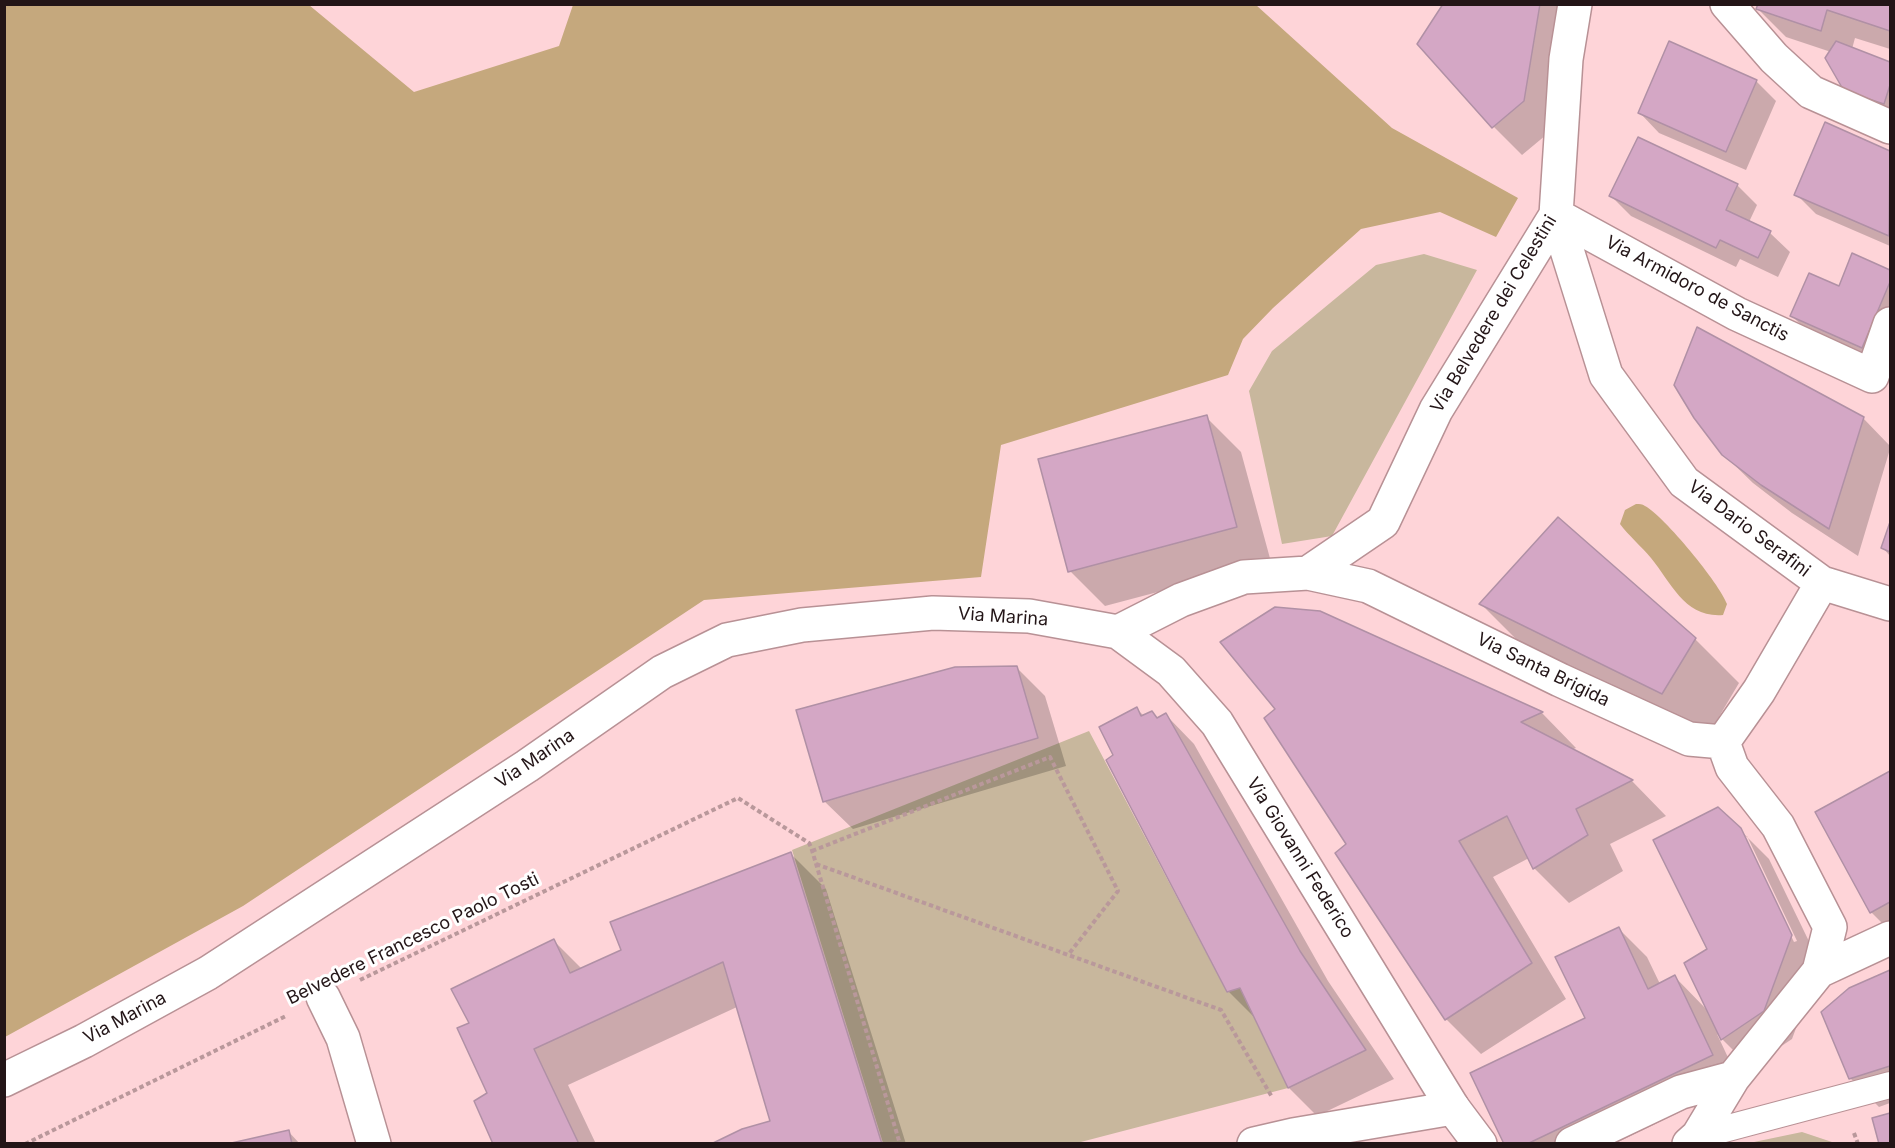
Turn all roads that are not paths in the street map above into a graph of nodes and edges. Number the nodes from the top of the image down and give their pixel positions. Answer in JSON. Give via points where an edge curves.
{"nodes":[{"id":1,"x":1575,"y":4,"type":"edge"},
{"id":2,"x":1727,"y":4,"type":"edge"},
{"id":3,"x":1890,"y":127,"type":"edge"},
{"id":4,"x":1556,"y":215,"type":"junction"},
{"id":5,"x":1890,"y":324,"type":"edge"},
{"id":6,"x":1881,"y":380,"type":"edge"},
{"id":7,"x":1308,"y":573,"type":"junction"},
{"id":8,"x":1822,"y":584,"type":"junction"},
{"id":9,"x":1890,"y":604,"type":"edge"},
{"id":10,"x":1118,"y":632,"type":"junction"},
{"id":11,"x":1723,"y":741,"type":"junction"},
{"id":12,"x":1890,"y":938,"type":"edge"},
{"id":13,"x":1819,"y":971,"type":"junction"},
{"id":14,"x":323,"y":997,"type":"road end"},
{"id":15,"x":1733,"y":1078,"type":"junction"},
{"id":16,"x":4,"y":1080,"type":"edge"},
{"id":17,"x":1890,"y":1085,"type":"edge"},
{"id":18,"x":1453,"y":1108,"type":"junction"},
{"id":19,"x":1294,"y":1139,"type":"edge"},
{"id":20,"x":1694,"y":1140,"type":"edge"},
{"id":21,"x":374,"y":1143,"type":"edge"},
{"id":22,"x":1254,"y":1143,"type":"edge"},
{"id":23,"x":1464,"y":1143,"type":"edge"},
{"id":24,"x":1480,"y":1143,"type":"edge"},
{"id":25,"x":1572,"y":1143,"type":"edge"}],
"edges":[{"from":1,"to":4,"type":"street","name":"Via Belvedere dei Celestini","via":[[1566,59]]},
{"from":2,"to":3,"type":"street","via":[[1774,58],[1811,92]]},
{"from":4,"to":6,"type":"street","name":"Via Armidoro de Sanctis","via":[[1737,314]]},
{"from":4,"to":7,"type":"street","name":"Via Belvedere dei Celestini","via":[[1436,410],[1383,522]]},
{"from":4,"to":8,"type":"street","name":"Via Dario Serafini","via":[[1606,375],[1684,482]]},
{"from":5,"to":6,"type":"street","name":"Via Armidoro de Sanctis"},
{"from":7,"to":10,"type":"street","name":"Via Santa Brigida","via":[[1244,578],[1181,600]]},
{"from":7,"to":11,"type":"street","name":"Via Santa Brigida","via":[[1368,586],[1689,739]]},
{"from":8,"to":9,"type":"street"},
{"from":8,"to":11,"type":"street","via":[[1759,691]]},
{"from":10,"to":16,"type":"street","name":"Via Marina","via":[[1029,616],[933,613],[802,625],[727,640],[662,672],[517,773],[208,973]]},
{"from":10,"to":18,"type":"street","name":"Via Giovanni Federico","via":[[1171,671],[1217,723]]},
{"from":11,"to":13,"type":"street","via":[[1732,767],[1778,826],[1830,927]]},
{"from":12,"to":13,"type":"street"},
{"from":13,"to":15,"type":"street"},
{"from":14,"to":21,"type":"street","via":[[342,1038]]},
{"from":15,"to":20,"type":"street"},
{"from":15,"to":25,"type":"street","via":[[1681,1092]]},
{"from":17,"to":20,"type":"lane"},
{"from":18,"to":19,"type":"street"},
{"from":18,"to":23,"type":"street","name":"Via Giovanni Federico"},
{"from":18,"to":24,"type":"street","name":"Via Giovanni Federico"},
{"from":19,"to":22,"type":"street"}]}
